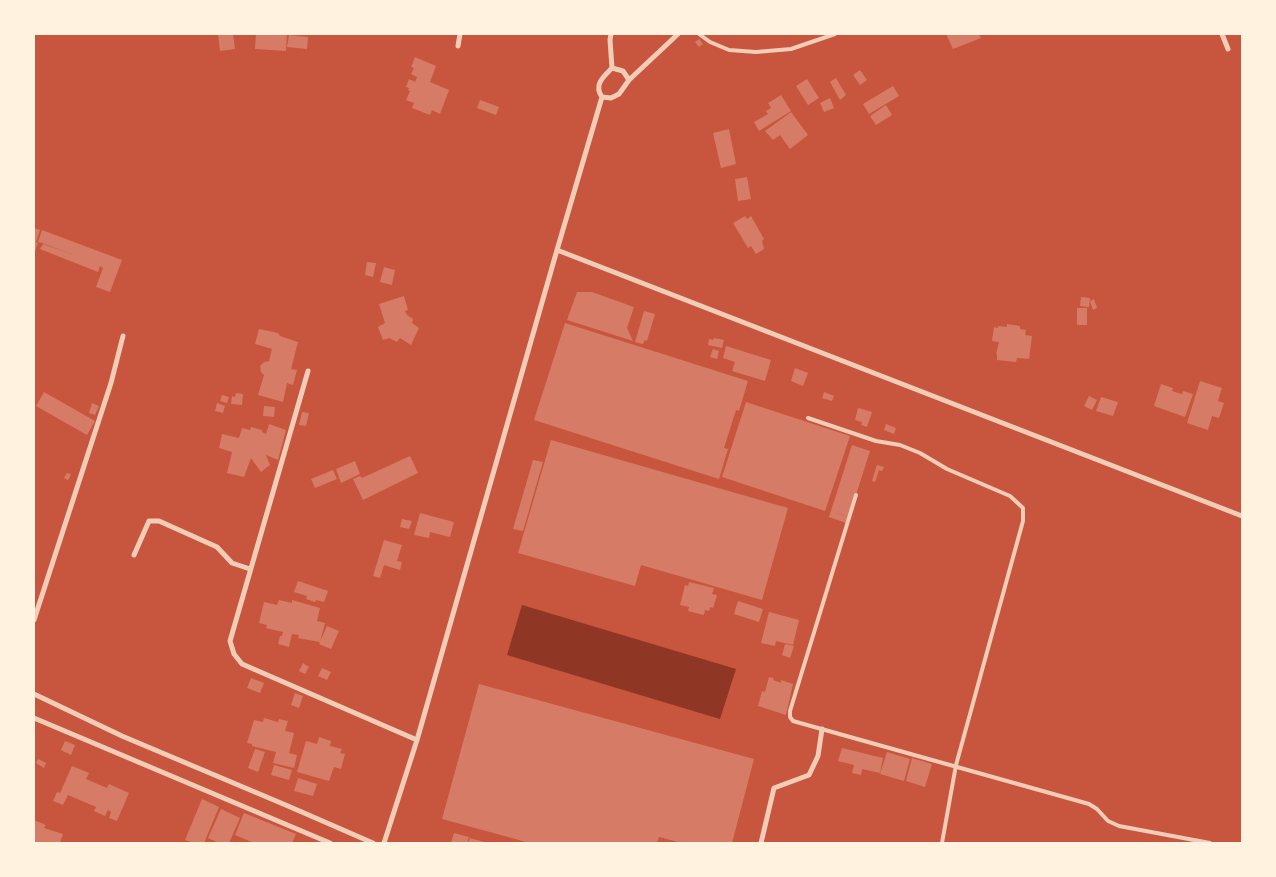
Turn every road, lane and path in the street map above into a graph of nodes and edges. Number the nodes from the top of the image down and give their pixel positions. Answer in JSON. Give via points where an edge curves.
{"nodes":[{"id":1,"x":460,"y":34,"type":"edge"},
{"id":2,"x":612,"y":34,"type":"edge"},
{"id":3,"x":678,"y":34,"type":"edge"},
{"id":4,"x":699,"y":34,"type":"edge"},
{"id":5,"x":835,"y":34,"type":"edge"},
{"id":6,"x":1222,"y":34,"type":"edge"},
{"id":7,"x":458,"y":46,"type":"dead end"},
{"id":8,"x":1228,"y":49,"type":"dead end"},
{"id":9,"x":612,"y":68,"type":"junction"},
{"id":10,"x":629,"y":80,"type":"junction"},
{"id":11,"x":602,"y":96,"type":"junction"},
{"id":12,"x":557,"y":250,"type":"junction"},
{"id":13,"x":123,"y":336,"type":"dead end"},
{"id":14,"x":308,"y":371,"type":"dead end"},
{"id":15,"x":808,"y":418,"type":"dead end"},
{"id":16,"x":856,"y":495,"type":"dead end"},
{"id":17,"x":1242,"y":516,"type":"edge"},
{"id":18,"x":134,"y":554,"type":"dead end"},
{"id":19,"x":250,"y":569,"type":"junction"},
{"id":20,"x":34,"y":620,"type":"edge"},
{"id":21,"x":34,"y":694,"type":"edge"},
{"id":22,"x":34,"y":718,"type":"edge"},
{"id":23,"x":822,"y":729,"type":"junction"},
{"id":24,"x":417,"y":740,"type":"junction"},
{"id":25,"x":956,"y":765,"type":"junction"},
{"id":26,"x":330,"y":843,"type":"edge"},
{"id":27,"x":373,"y":843,"type":"edge"},
{"id":28,"x":384,"y":843,"type":"edge"},
{"id":29,"x":761,"y":843,"type":"edge"},
{"id":30,"x":942,"y":843,"type":"edge"},
{"id":31,"x":1210,"y":843,"type":"edge"}],
"edges":[{"from":1,"to":7,"type":"street"},
{"from":2,"to":9,"type":"street"},
{"from":3,"to":10,"type":"street"},
{"from":4,"to":5,"type":"lane","via":[[729,50],[756,52],[791,48]]},
{"from":6,"to":8,"type":"street"},
{"from":9,"to":10,"type":"street","via":[[623,71]]},
{"from":9,"to":11,"type":"street","via":[[599,84]]},
{"from":10,"to":11,"type":"street","via":[[619,94],[611,98]]},
{"from":11,"to":12,"type":"street"},
{"from":12,"to":17,"type":"street"},
{"from":12,"to":24,"type":"street"},
{"from":13,"to":20,"type":"street","via":[[111,383]]},
{"from":14,"to":19,"type":"street"},
{"from":15,"to":25,"type":"lane","via":[[920,453],[947,469],[1010,496],[1023,508],[1023,521]]},
{"from":16,"to":23,"type":"lane","via":[[790,711],[793,721]]},
{"from":18,"to":19,"type":"street","via":[[149,521],[159,520],[217,547],[232,563]]},
{"from":19,"to":24,"type":"street","via":[[230,641],[242,664]]},
{"from":21,"to":27,"type":"street","via":[[122,736]]},
{"from":22,"to":26,"type":"street"},
{"from":23,"to":25,"type":"lane"},
{"from":23,"to":29,"type":"street","via":[[818,756],[809,775],[774,788]]},
{"from":24,"to":28,"type":"street"},
{"from":25,"to":30,"type":"lane"},
{"from":25,"to":31,"type":"lane","via":[[1089,804],[1119,826]]}]}
